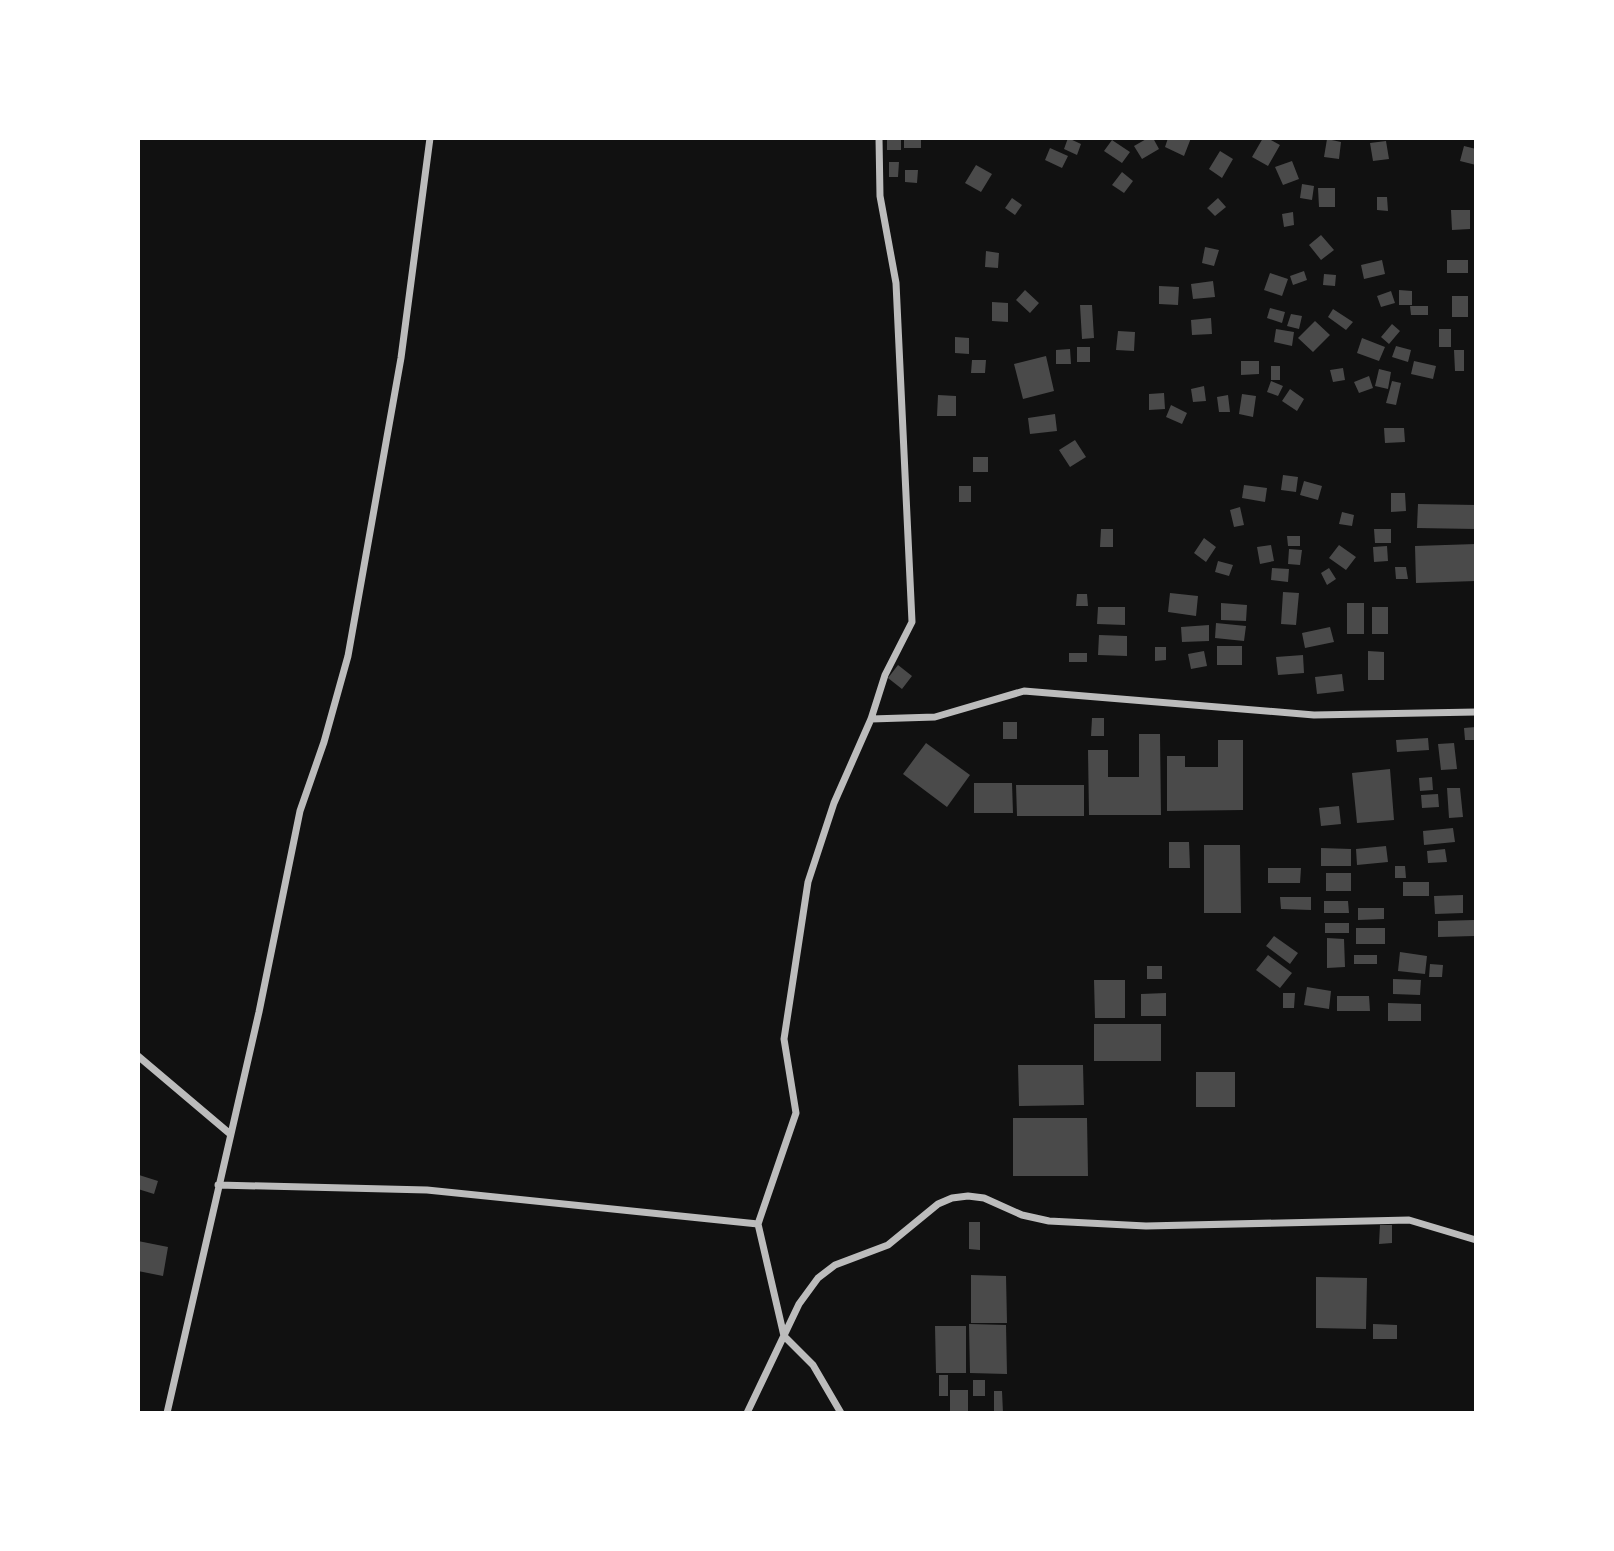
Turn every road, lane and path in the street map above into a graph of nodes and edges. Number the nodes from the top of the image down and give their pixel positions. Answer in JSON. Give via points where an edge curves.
{"nodes":[{"id":1,"x":430,"y":138,"type":"edge"},
{"id":2,"x":879,"y":138,"type":"edge"},
{"id":3,"x":1476,"y":712,"type":"edge"},
{"id":4,"x":871,"y":719,"type":"junction"},
{"id":5,"x":138,"y":1056,"type":"edge"},
{"id":6,"x":229,"y":1133,"type":"junction"},
{"id":7,"x":218,"y":1185,"type":"junction"},
{"id":8,"x":758,"y":1224,"type":"junction"},
{"id":9,"x":1476,"y":1240,"type":"edge"},
{"id":10,"x":784,"y":1336,"type":"junction"},
{"id":11,"x":167,"y":1413,"type":"edge"},
{"id":12,"x":747,"y":1413,"type":"edge"},
{"id":13,"x":841,"y":1413,"type":"edge"}],
"edges":[{"from":1,"to":6,"type":"street","via":[[401,358],[348,656],[300,811]]},
{"from":2,"to":4,"type":"street","via":[[880,196],[896,283],[912,622],[885,674]]},
{"from":3,"to":4,"type":"street","via":[[1314,715],[1024,691],[935,717]]},
{"from":4,"to":8,"type":"street","via":[[834,803],[808,882],[784,1038],[796,1113]]},
{"from":5,"to":6,"type":"street"},
{"from":6,"to":7,"type":"street"},
{"from":7,"to":8,"type":"street","via":[[427,1191]]},
{"from":7,"to":11,"type":"street"},
{"from":8,"to":10,"type":"street"},
{"from":9,"to":10,"type":"street","via":[[1409,1220],[1146,1226],[1049,1221],[984,1198],[952,1198],[888,1245],[835,1265],[818,1278]]},
{"from":10,"to":12,"type":"street"},
{"from":10,"to":13,"type":"street","via":[[813,1365]]}]}
